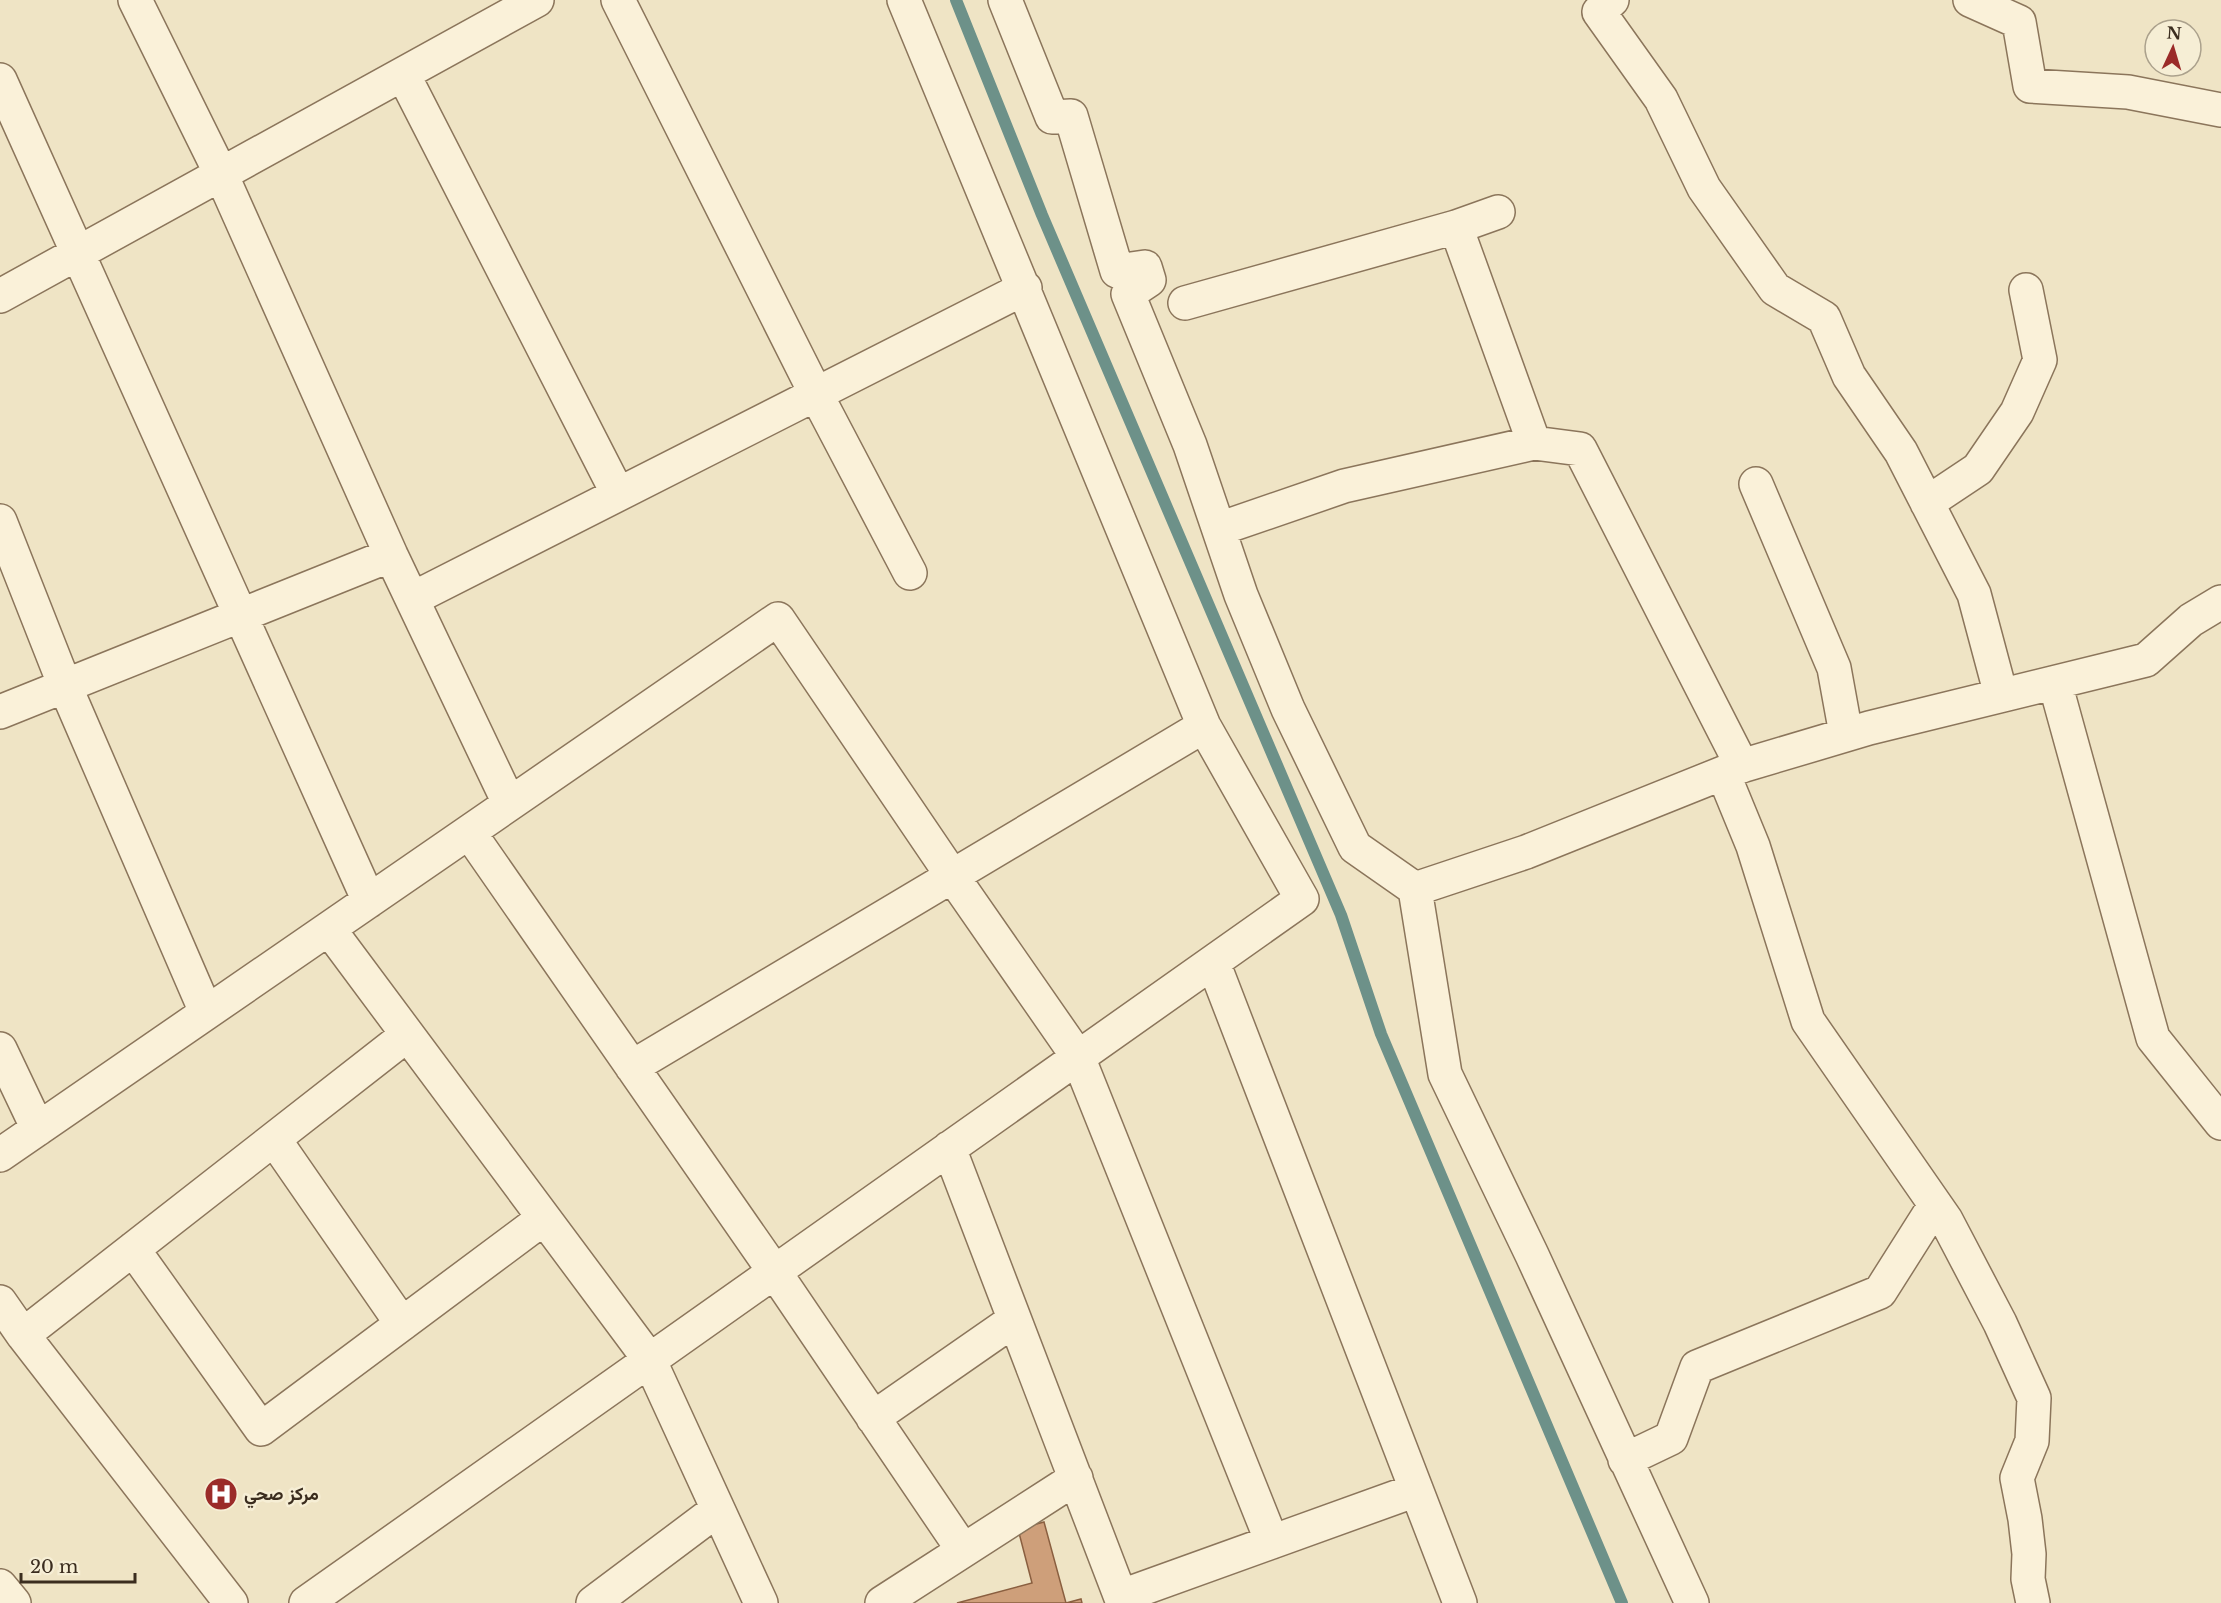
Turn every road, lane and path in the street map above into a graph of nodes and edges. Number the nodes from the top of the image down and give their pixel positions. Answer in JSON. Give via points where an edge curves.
{"nodes":[{"id":1,"x":135,"y":0,"type":"edge"},
{"id":2,"x":537,"y":0,"type":"edge"},
{"id":3,"x":618,"y":0,"type":"edge"},
{"id":4,"x":904,"y":0,"type":"edge"},
{"id":5,"x":1005,"y":0,"type":"edge"},
{"id":6,"x":1612,"y":0,"type":"edge"},
{"id":7,"x":1970,"y":0,"type":"edge"},
{"id":8,"x":403,"y":74,"type":"junction"},
{"id":9,"x":0,"y":80,"type":"edge"},
{"id":10,"x":2221,"y":110,"type":"edge"},
{"id":11,"x":221,"y":174,"type":"junction"},
{"id":12,"x":1498,"y":212,"type":"dead end"},
{"id":13,"x":1456,"y":227,"type":"junction"},
{"id":14,"x":78,"y":253,"type":"junction"},
{"id":15,"x":1025,"y":288,"type":"junction"},
{"id":16,"x":2026,"y":290,"type":"dead end"},
{"id":17,"x":0,"y":296,"type":"edge"},
{"id":18,"x":1185,"y":303,"type":"dead end"},
{"id":19,"x":816,"y":394,"type":"junction"},
{"id":20,"x":1534,"y":443,"type":"junction"},
{"id":21,"x":1756,"y":484,"type":"dead end"},
{"id":22,"x":618,"y":494,"type":"junction"},
{"id":23,"x":1927,"y":503,"type":"junction"},
{"id":24,"x":0,"y":521,"type":"edge"},
{"id":25,"x":1219,"y":529,"type":"junction"},
{"id":26,"x":391,"y":555,"type":"junction"},
{"id":27,"x":910,"y":573,"type":"dead end"},
{"id":28,"x":412,"y":599,"type":"junction"},
{"id":29,"x":2221,"y":602,"type":"edge"},
{"id":30,"x":241,"y":615,"type":"junction"},
{"id":31,"x":2055,"y":683,"type":"junction"},
{"id":32,"x":65,"y":686,"type":"junction"},
{"id":33,"x":2001,"y":695,"type":"junction"},
{"id":34,"x":0,"y":712,"type":"edge"},
{"id":35,"x":1204,"y":726,"type":"junction"},
{"id":36,"x":1846,"y":735,"type":"junction"},
{"id":37,"x":1733,"y":770,"type":"junction"},
{"id":38,"x":509,"y":803,"type":"junction"},
{"id":39,"x":469,"y":832,"type":"junction"},
{"id":40,"x":953,"y":877,"type":"junction"},
{"id":41,"x":1415,"y":889,"type":"junction"},
{"id":42,"x":369,"y":901,"type":"junction"},
{"id":43,"x":329,"y":929,"type":"junction"},
{"id":44,"x":1213,"y":962,"type":"junction"},
{"id":45,"x":206,"y":1012,"type":"junction"},
{"id":46,"x":407,"y":1035,"type":"junction"},
{"id":47,"x":0,"y":1049,"type":"edge"},
{"id":48,"x":1078,"y":1057,"type":"junction"},
{"id":49,"x":632,"y":1068,"type":"junction"},
{"id":50,"x":2221,"y":1124,"type":"edge"},
{"id":51,"x":38,"y":1129,"type":"junction"},
{"id":52,"x":274,"y":1139,"type":"junction"},
{"id":53,"x":949,"y":1148,"type":"junction"},
{"id":54,"x":0,"y":1155,"type":"edge"},
{"id":55,"x":1935,"y":1205,"type":"junction"},
{"id":56,"x":544,"y":1218,"type":"junction"},
{"id":57,"x":133,"y":1249,"type":"junction"},
{"id":58,"x":774,"y":1271,"type":"junction"},
{"id":59,"x":0,"y":1302,"type":"edge"},
{"id":60,"x":1014,"y":1320,"type":"junction"},
{"id":61,"x":402,"y":1324,"type":"junction"},
{"id":62,"x":22,"y":1335,"type":"junction"},
{"id":63,"x":649,"y":1359,"type":"junction"},
{"id":64,"x":873,"y":1418,"type":"junction"},
{"id":65,"x":1625,"y":1460,"type":"junction"},
{"id":66,"x":1076,"y":1478,"type":"junction"},
{"id":67,"x":1416,"y":1490,"type":"junction"},
{"id":68,"x":717,"y":1510,"type":"junction"},
{"id":69,"x":1272,"y":1542,"type":"junction"},
{"id":70,"x":963,"y":1550,"type":"junction"},
{"id":71,"x":0,"y":1586,"type":"edge"},
{"id":72,"x":1123,"y":1600,"type":"edge"},
{"id":73,"x":14,"y":1603,"type":"edge"},
{"id":74,"x":231,"y":1603,"type":"edge"},
{"id":75,"x":306,"y":1603,"type":"edge"},
{"id":76,"x":593,"y":1603,"type":"edge"},
{"id":77,"x":761,"y":1603,"type":"edge"},
{"id":78,"x":882,"y":1603,"type":"edge"},
{"id":79,"x":1460,"y":1603,"type":"edge"},
{"id":80,"x":1692,"y":1603,"type":"edge"},
{"id":81,"x":2033,"y":1603,"type":"edge"}],
"edges":[{"from":1,"to":11,"type":"street"},
{"from":2,"to":8,"type":"street"},
{"from":3,"to":19,"type":"street"},
{"from":4,"to":15,"type":"street"},
{"from":5,"to":25,"type":"street","via":[[1052,117],[1071,116],[1117,271],[1144,267],[1149,280],[1128,294],[1190,445]]},
{"from":6,"to":23,"type":"street","via":[[1599,12],[1661,99],[1704,188],[1775,289],[1824,318],[1849,376],[1901,452]]},
{"from":7,"to":10,"type":"street","via":[[2019,22],[2030,86],[2128,92]]},
{"from":8,"to":11,"type":"street"},
{"from":8,"to":22,"type":"street"},
{"from":9,"to":14,"type":"street"},
{"from":11,"to":14,"type":"street"},
{"from":11,"to":26,"type":"street"},
{"from":12,"to":13,"type":"street"},
{"from":13,"to":18,"type":"street"},
{"from":13,"to":20,"type":"street"},
{"from":14,"to":17,"type":"street"},
{"from":14,"to":30,"type":"street"},
{"from":15,"to":19,"type":"street"},
{"from":15,"to":35,"type":"street"},
{"from":16,"to":23,"type":"street","via":[[2040,360],[2017,412],[1978,469]]},
{"from":19,"to":22,"type":"street"},
{"from":19,"to":27,"type":"street"},
{"from":20,"to":25,"type":"street","via":[[1344,486]]},
{"from":20,"to":37,"type":"street","via":[[1580,449]]},
{"from":21,"to":36,"type":"street","via":[[1834,668]]},
{"from":22,"to":28,"type":"street"},
{"from":23,"to":33,"type":"street","via":[[1974,594]]},
{"from":24,"to":32,"type":"street"},
{"from":25,"to":41,"type":"street","via":[[1241,595],[1288,709],[1355,847]]},
{"from":26,"to":28,"type":"street"},
{"from":26,"to":30,"type":"street"},
{"from":28,"to":38,"type":"street"},
{"from":29,"to":31,"type":"street","via":[[2191,620],[2146,660]]},
{"from":30,"to":32,"type":"street"},
{"from":30,"to":42,"type":"street"},
{"from":31,"to":33,"type":"street"},
{"from":31,"to":50,"type":"street","via":[[2153,1038]]},
{"from":32,"to":34,"type":"street"},
{"from":32,"to":45,"type":"street"},
{"from":33,"to":36,"type":"street"},
{"from":35,"to":40,"type":"street"},
{"from":35,"to":44,"type":"street","via":[[1302,899]]},
{"from":36,"to":37,"type":"street"},
{"from":37,"to":41,"type":"street","via":[[1526,852]]},
{"from":37,"to":55,"type":"street","via":[[1808,1021]]},
{"from":38,"to":39,"type":"street"},
{"from":38,"to":40,"type":"street","via":[[778,619]]},
{"from":39,"to":42,"type":"street"},
{"from":39,"to":49,"type":"street"},
{"from":40,"to":48,"type":"street"},
{"from":40,"to":49,"type":"street"},
{"from":41,"to":65,"type":"street","via":[[1445,1074]]},
{"from":42,"to":43,"type":"street"},
{"from":43,"to":45,"type":"street"},
{"from":43,"to":46,"type":"street"},
{"from":44,"to":48,"type":"street"},
{"from":44,"to":67,"type":"street"},
{"from":45,"to":51,"type":"street"},
{"from":46,"to":52,"type":"street"},
{"from":46,"to":56,"type":"street"},
{"from":47,"to":51,"type":"street"},
{"from":48,"to":53,"type":"street"},
{"from":48,"to":69,"type":"street"},
{"from":49,"to":58,"type":"street"},
{"from":51,"to":54,"type":"street"},
{"from":52,"to":57,"type":"street"},
{"from":52,"to":61,"type":"street"},
{"from":53,"to":58,"type":"street"},
{"from":53,"to":60,"type":"street"},
{"from":55,"to":65,"type":"street","via":[[1880,1292],[1697,1367],[1671,1438]]},
{"from":55,"to":81,"type":"street","via":[[2000,1323],[2034,1398],[2032,1441],[2017,1478]]},
{"from":56,"to":61,"type":"street"},
{"from":56,"to":63,"type":"street"},
{"from":57,"to":61,"type":"street","via":[[261,1429]]},
{"from":57,"to":62,"type":"street"},
{"from":58,"to":63,"type":"street"},
{"from":58,"to":64,"type":"street"},
{"from":59,"to":62,"type":"street"},
{"from":60,"to":64,"type":"street"},
{"from":60,"to":66,"type":"street"},
{"from":62,"to":74,"type":"street"},
{"from":63,"to":68,"type":"street"},
{"from":63,"to":75,"type":"street"},
{"from":64,"to":70,"type":"street"},
{"from":65,"to":80,"type":"street"},
{"from":66,"to":70,"type":"street"},
{"from":66,"to":72,"type":"street"},
{"from":67,"to":69,"type":"street"},
{"from":67,"to":79,"type":"street"},
{"from":68,"to":76,"type":"street"},
{"from":68,"to":77,"type":"street"},
{"from":69,"to":72,"type":"street"},
{"from":70,"to":78,"type":"street"},
{"from":71,"to":73,"type":"street"}]}
